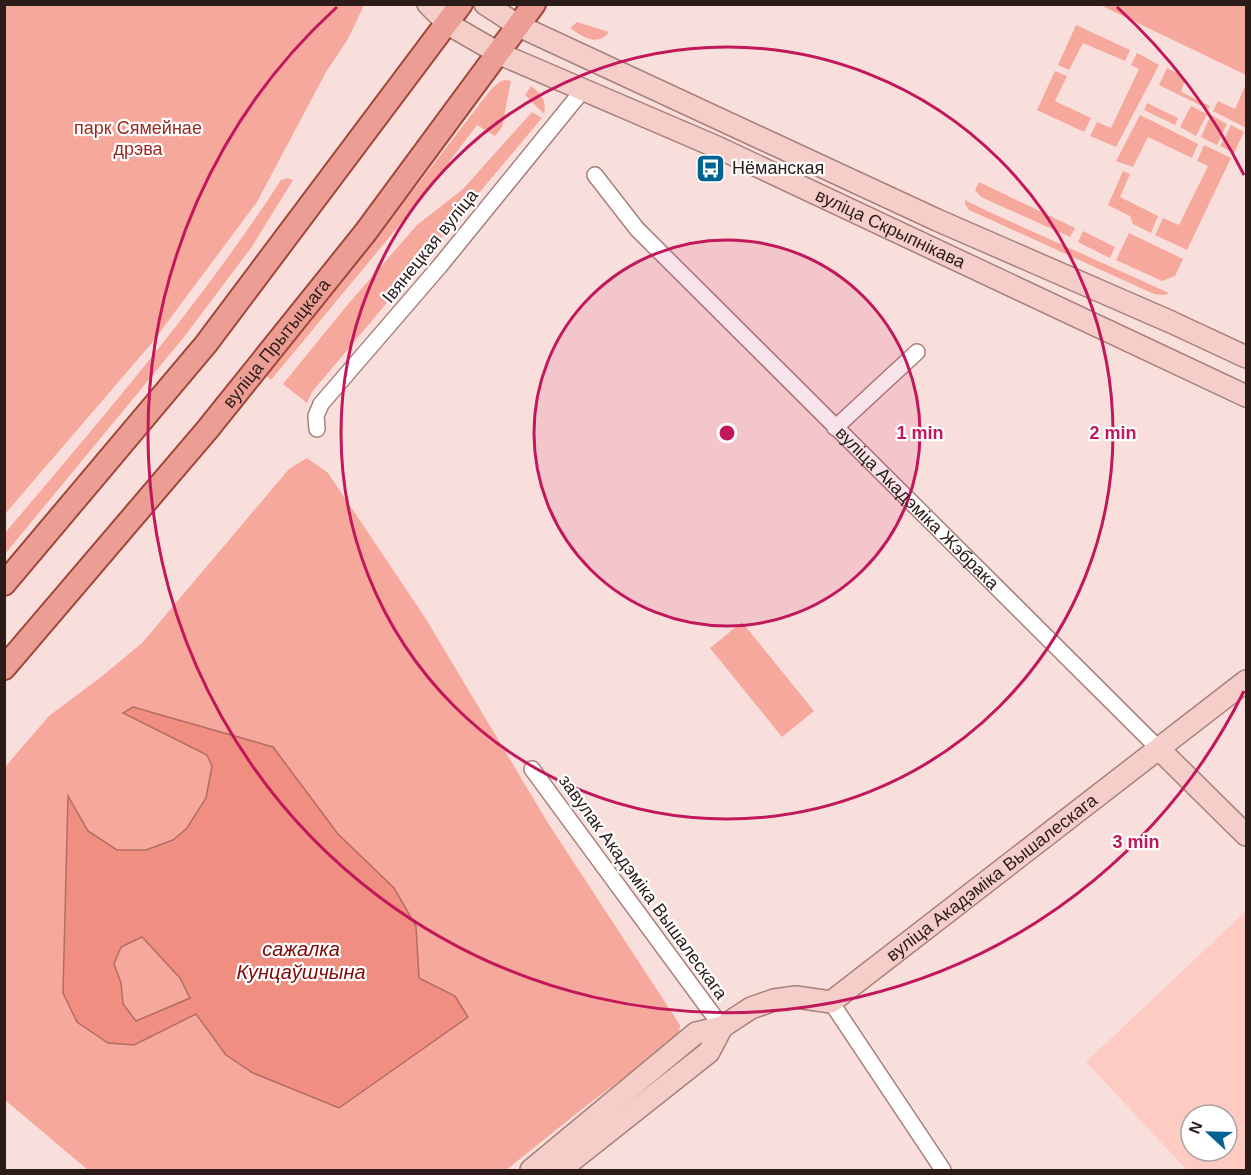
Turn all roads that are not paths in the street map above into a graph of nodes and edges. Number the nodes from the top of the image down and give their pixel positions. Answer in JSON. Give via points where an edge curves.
{"nodes":[{"id":1,"x":428,"y":4,"type":"edge"},
{"id":2,"x":461,"y":4,"type":"edge"},
{"id":3,"x":484,"y":4,"type":"edge"},
{"id":4,"x":534,"y":4,"type":"edge"},
{"id":5,"x":448,"y":24,"type":"junction"},
{"id":6,"x":519,"y":26,"type":"junction"},
{"id":7,"x":500,"y":54,"type":"junction"},
{"id":8,"x":584,"y":90,"type":"junction"},
{"id":9,"x":595,"y":175,"type":"dead end"},
{"id":10,"x":917,"y":352,"type":"dead end"},
{"id":11,"x":1246,"y":357,"type":"edge"},
{"id":12,"x":1246,"y":396,"type":"edge"},
{"id":13,"x":835,"y":428,"type":"junction"},
{"id":14,"x":317,"y":429,"type":"dead end"},
{"id":15,"x":4,"y":584,"type":"edge"},
{"id":16,"x":4,"y":668,"type":"edge"},
{"id":17,"x":1246,"y":681,"type":"edge"},
{"id":18,"x":1158,"y":749,"type":"junction"},
{"id":19,"x":532,"y":769,"type":"dead end"},
{"id":20,"x":1246,"y":835,"type":"edge"},
{"id":21,"x":831,"y":1002,"type":"junction"},
{"id":22,"x":722,"y":1028,"type":"junction"},
{"id":23,"x":531,"y":1170,"type":"edge"},
{"id":24,"x":560,"y":1170,"type":"edge"},
{"id":25,"x":944,"y":1170,"type":"edge"}],
"edges":[{"from":1,"to":5,"type":"main road","name":"вуліца Скрыпнікава"},
{"from":2,"to":5,"type":"main road"},
{"from":3,"to":6,"type":"main road","name":"вуліца Скрыпнікава"},
{"from":4,"to":6,"type":"main road","name":"вуліца Прытыцкага"},
{"from":5,"to":7,"type":"main road","name":"вуліца Скрыпнікава"},
{"from":5,"to":15,"type":"main road","via":[[207,344]]},
{"from":6,"to":7,"type":"main road","name":"вуліца Прытыцкага"},
{"from":6,"to":11,"type":"main road","name":"вуліца Скрыпнікава","via":[[937,220]]},
{"from":7,"to":8,"type":"main road","name":"вуліца Скрыпнікава"},
{"from":7,"to":16,"type":"main road","name":"вуліца Прытыцкага","via":[[365,233],[207,430]]},
{"from":8,"to":12,"type":"main road","name":"вуліца Скрыпнікава","via":[[719,148]]},
{"from":8,"to":14,"type":"street","name":"Івянецкая вуліца","via":[[321,404],[316,416]]},
{"from":9,"to":13,"type":"street","name":"вуліца Акадэміка Жэбрака","via":[[637,229]]},
{"from":10,"to":13,"type":"street"},
{"from":13,"to":18,"type":"street","name":"вуліца Акадэміка Жэбрака"},
{"from":17,"to":18,"type":"main road","name":"вуліца Акадэміка Вышалескага"},
{"from":18,"to":20,"type":"main road","name":"вуліца Акадэміка Жэбрака"},
{"from":18,"to":21,"type":"main road","name":"вуліца Акадэміка Вышалескага"},
{"from":19,"to":22,"type":"street","name":"завулак Акадэміка Вышалескага"},
{"from":21,"to":22,"type":"main road","via":[[796,997],[774,1000],[751,1008]]},
{"from":21,"to":25,"type":"street"},
{"from":22,"to":23,"type":"main road","via":[[696,1033]]},
{"from":22,"to":24,"type":"main road","via":[[709,1052]]}]}
